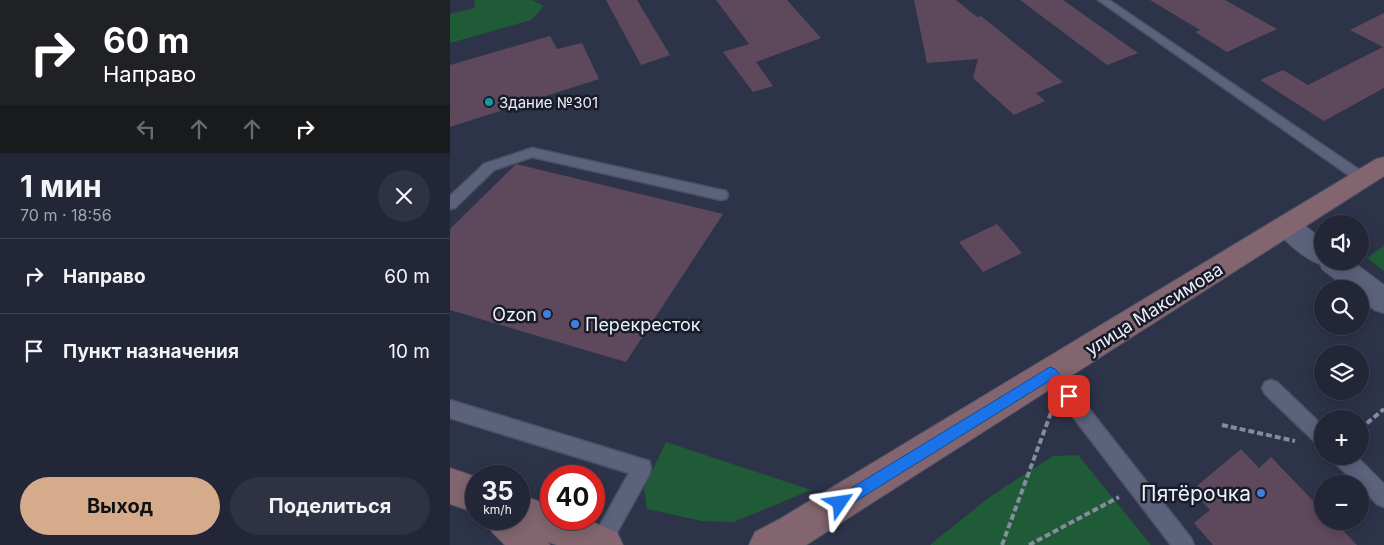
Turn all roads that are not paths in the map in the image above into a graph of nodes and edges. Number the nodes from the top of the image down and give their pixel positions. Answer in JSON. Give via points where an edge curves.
{"nodes":[{"id":1,"x":1103,"y":0,"type":"edge"},
{"id":2,"x":1384,"y":165,"type":"edge"},
{"id":3,"x":1362,"y":178,"type":"junction"},
{"id":4,"x":722,"y":195,"type":"dead end"},
{"id":5,"x":450,"y":204,"type":"edge"},
{"id":6,"x":1287,"y":226,"type":"junction"},
{"id":7,"x":1314,"y":248,"type":"edge"},
{"id":8,"x":1344,"y":270,"type":"edge"},
{"id":9,"x":1384,"y":301,"type":"edge"},
{"id":10,"x":1050,"y":373,"type":"junction"},
{"id":11,"x":1271,"y":388,"type":"dead end"},
{"id":12,"x":450,"y":409,"type":"edge"},
{"id":13,"x":1314,"y":429,"type":"edge"},
{"id":14,"x":1351,"y":465,"type":"edge"},
{"id":15,"x":450,"y":486,"type":"edge"},
{"id":16,"x":465,"y":491,"type":"edge"},
{"id":17,"x":1384,"y":496,"type":"edge"},
{"id":18,"x":530,"y":516,"type":"edge"},
{"id":19,"x":516,"y":530,"type":"edge"},
{"id":20,"x":602,"y":544,"type":"edge"},
{"id":21,"x":531,"y":545,"type":"edge"},
{"id":22,"x":768,"y":545,"type":"edge"},
{"id":23,"x":1184,"y":545,"type":"edge"}],
"edges":[{"from":1,"to":3,"type":"lane"},
{"from":2,"to":3,"type":"street","name":"улица Максимова"},
{"from":3,"to":6,"type":"street","name":"улица Максимова"},
{"from":4,"to":5,"type":"lane","via":[[532,152],[489,167]]},
{"from":6,"to":7,"type":"street"},
{"from":6,"to":10,"type":"street","name":"улица Максимова"},
{"from":8,"to":9,"type":"street"},
{"from":10,"to":22,"type":"street","name":"улица Максимова"},
{"from":10,"to":23,"type":"lane"},
{"from":11,"to":13,"type":"lane"},
{"from":12,"to":20,"type":"lane","via":[[642,468]]},
{"from":14,"to":17,"type":"lane"},
{"from":15,"to":16,"type":"street"},
{"from":18,"to":20,"type":"street"},
{"from":19,"to":21,"type":"street"}]}
